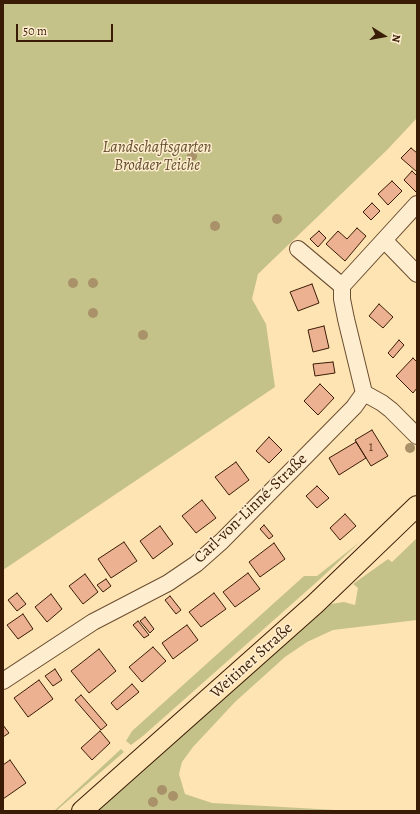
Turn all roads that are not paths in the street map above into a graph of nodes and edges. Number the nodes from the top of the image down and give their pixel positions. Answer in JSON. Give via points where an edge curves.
{"nodes":[{"id":1,"x":417,"y":204,"type":"edge"},
{"id":2,"x":384,"y":240,"type":"junction"},
{"id":3,"x":298,"y":249,"type":"dead end"},
{"id":4,"x":417,"y":274,"type":"edge"},
{"id":5,"x":342,"y":286,"type":"junction"},
{"id":6,"x":364,"y":393,"type":"junction"},
{"id":7,"x":417,"y":436,"type":"edge"},
{"id":8,"x":417,"y":506,"type":"edge"},
{"id":9,"x":3,"y":681,"type":"edge"},
{"id":10,"x":82,"y":811,"type":"edge"}],
"edges":[{"from":1,"to":2,"type":"street"},
{"from":2,"to":4,"type":"street"},
{"from":2,"to":5,"type":"street"},
{"from":3,"to":5,"type":"street"},
{"from":5,"to":6,"type":"street","via":[[346,318]]},
{"from":6,"to":7,"type":"street","via":[[391,410]]},
{"from":6,"to":9,"type":"street","name":"Carl-von-Linné-Straße","via":[[354,407],[222,541],[196,564],[168,584],[93,622]]},
{"from":8,"to":10,"type":"main road","name":"Weitiner Straße","via":[[315,604]]}]}
